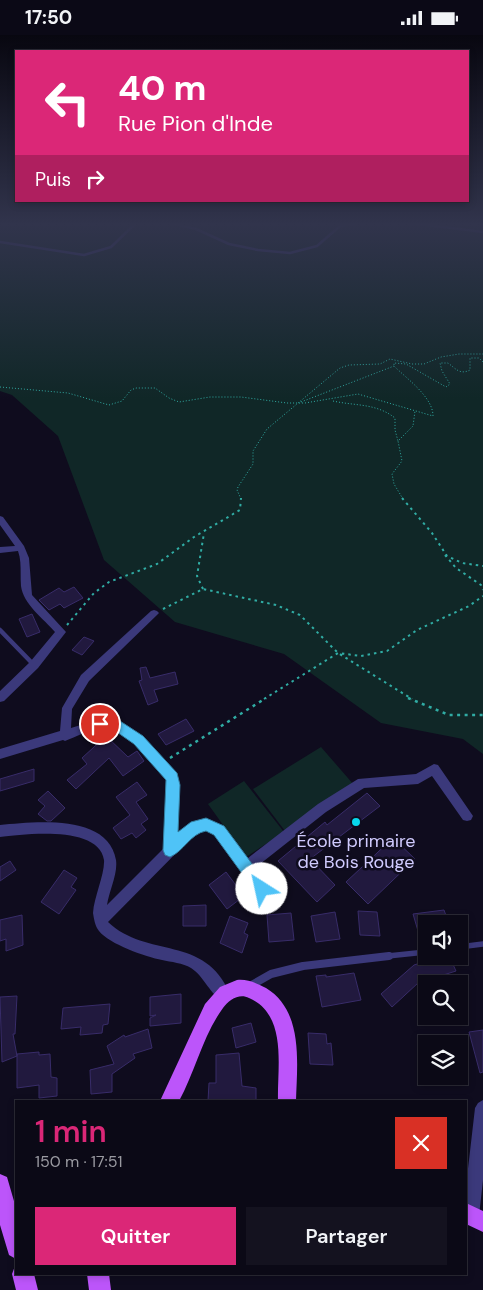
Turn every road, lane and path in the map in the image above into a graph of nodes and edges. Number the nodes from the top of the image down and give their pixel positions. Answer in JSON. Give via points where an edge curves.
{"nodes":[{"id":1,"x":483,"y":354,"type":"edge"},
{"id":2,"x":483,"y":362,"type":"edge"},
{"id":3,"x":394,"y":366,"type":"junction"},
{"id":4,"x":0,"y":387,"type":"edge"},
{"id":5,"x":331,"y":400,"type":"junction"},
{"id":6,"x":296,"y":403,"type":"junction"},
{"id":7,"x":415,"y":411,"type":"junction"},
{"id":8,"x":398,"y":441,"type":"junction"},
{"id":9,"x":0,"y":519,"type":"edge"},
{"id":10,"x":204,"y":532,"type":"junction"},
{"id":11,"x":21,"y":548,"type":"junction"},
{"id":12,"x":0,"y":550,"type":"edge"},
{"id":13,"x":444,"y":554,"type":"junction"},
{"id":14,"x":483,"y":566,"type":"edge"},
{"id":15,"x":482,"y":585,"type":"edge"},
{"id":16,"x":203,"y":589,"type":"junction"},
{"id":17,"x":483,"y":590,"type":"edge"},
{"id":18,"x":483,"y":596,"type":"edge"},
{"id":19,"x":154,"y":613,"type":"joint"},
{"id":20,"x":0,"y":630,"type":"edge"},
{"id":21,"x":61,"y":632,"type":"junction"},
{"id":22,"x":338,"y":653,"type":"junction"},
{"id":23,"x":34,"y":665,"type":"junction"},
{"id":24,"x":0,"y":698,"type":"edge"},
{"id":25,"x":483,"y":715,"type":"edge"},
{"id":26,"x":65,"y":736,"type":"junction"},
{"id":27,"x":0,"y":754,"type":"edge"},
{"id":28,"x":161,"y":763,"type":"junction"},
{"id":29,"x":467,"y":816,"type":"dead end"},
{"id":30,"x":0,"y":831,"type":"edge"},
{"id":31,"x":170,"y":850,"type":"junction"},
{"id":32,"x":247,"y":867,"type":"junction"},
{"id":33,"x":262,"y":889,"type":"dead end"},
{"id":34,"x":101,"y":920,"type":"junction"},
{"id":35,"x":483,"y":944,"type":"edge"},
{"id":36,"x":468,"y":946,"type":"edge"},
{"id":37,"x":418,"y":953,"type":"edge"},
{"id":38,"x":247,"y":988,"type":"junction"},
{"id":39,"x":223,"y":994,"type":"junction"},
{"id":40,"x":170,"y":1100,"type":"edge"},
{"id":41,"x":287,"y":1100,"type":"edge"},
{"id":42,"x":483,"y":1108,"type":"edge"},
{"id":43,"x":0,"y":1184,"type":"edge"},
{"id":44,"x":474,"y":1217,"type":"edge"},
{"id":45,"x":15,"y":1243,"type":"edge"},
{"id":46,"x":98,"y":1275,"type":"edge"},
{"id":47,"x":100,"y":1290,"type":"edge"}],
"edges":[{"from":1,"to":6,"type":"path","via":[[459,354],[424,364],[390,359],[380,364],[345,366],[334,371]]},
{"from":2,"to":3,"type":"path","via":[[479,358],[470,358],[470,370],[463,373],[448,363],[440,363],[450,384],[446,387],[406,364],[395,362]]},
{"from":3,"to":6,"type":"path"},
{"from":3,"to":7,"type":"path","via":[[426,398],[433,415]]},
{"from":4,"to":6,"type":"path","via":[[72,395],[100,404],[116,404],[136,388],[150,387],[179,402],[233,397]]},
{"from":5,"to":6,"type":"path"},
{"from":5,"to":7,"type":"path","via":[[368,395]]},
{"from":5,"to":8,"type":"path","via":[[347,405],[367,403],[389,412],[395,418]]},
{"from":6,"to":10,"type":"path","via":[[267,429],[253,451],[253,464],[237,491],[241,495],[240,510]]},
{"from":7,"to":8,"type":"path","via":[[413,426]]},
{"from":8,"to":13,"type":"path","via":[[402,461],[394,470],[392,479],[401,496],[438,540]]},
{"from":9,"to":11,"type":"street"},
{"from":10,"to":16,"type":"path","via":[[197,576]]},
{"from":10,"to":21,"type":"path","via":[[157,564],[109,582],[94,593]]},
{"from":11,"to":12,"type":"street"},
{"from":11,"to":21,"type":"street","via":[[25,558],[28,596]]},
{"from":13,"to":14,"type":"path","via":[[462,564]]},
{"from":13,"to":15,"type":"path","via":[[456,568]]},
{"from":15,"to":17,"type":"path"},
{"from":16,"to":19,"type":"path"},
{"from":16,"to":22,"type":"path","via":[[276,605],[300,615]]},
{"from":18,"to":22,"type":"path","via":[[417,630],[388,651],[361,656]]},
{"from":19,"to":26,"type":"street","via":[[85,679],[66,708]]},
{"from":20,"to":23,"type":"lane"},
{"from":21,"to":23,"type":"street"},
{"from":22,"to":25,"type":"path","via":[[408,698],[449,715]]},
{"from":22,"to":28,"type":"path"},
{"from":23,"to":24,"type":"street"},
{"from":26,"to":27,"type":"street"},
{"from":26,"to":28,"type":"street","via":[[100,724],[116,725],[139,740]]},
{"from":28,"to":31,"type":"street","via":[[174,785]]},
{"from":29,"to":32,"type":"street","via":[[434,769],[418,779],[362,783],[322,808]]},
{"from":30,"to":34,"type":"street","via":[[30,828],[75,830],[92,836],[105,846],[110,859],[99,913]]},
{"from":31,"to":32,"type":"street","via":[[186,833],[206,824],[219,831]]},
{"from":31,"to":34,"type":"street"},
{"from":32,"to":33,"type":"street"},
{"from":34,"to":39,"type":"street","via":[[111,932],[155,952],[194,961],[209,974]]},
{"from":35,"to":36,"type":"lane"},
{"from":37,"to":38,"type":"lane","via":[[303,966],[271,974]]},
{"from":38,"to":39,"type":"main road"},
{"from":38,"to":41,"type":"main road","via":[[263,995],[279,1011],[287,1034]]},
{"from":39,"to":40,"type":"main road"},
{"from":42,"to":44,"type":"street"},
{"from":43,"to":45,"type":"main road"},
{"from":46,"to":47,"type":"main road"}]}
